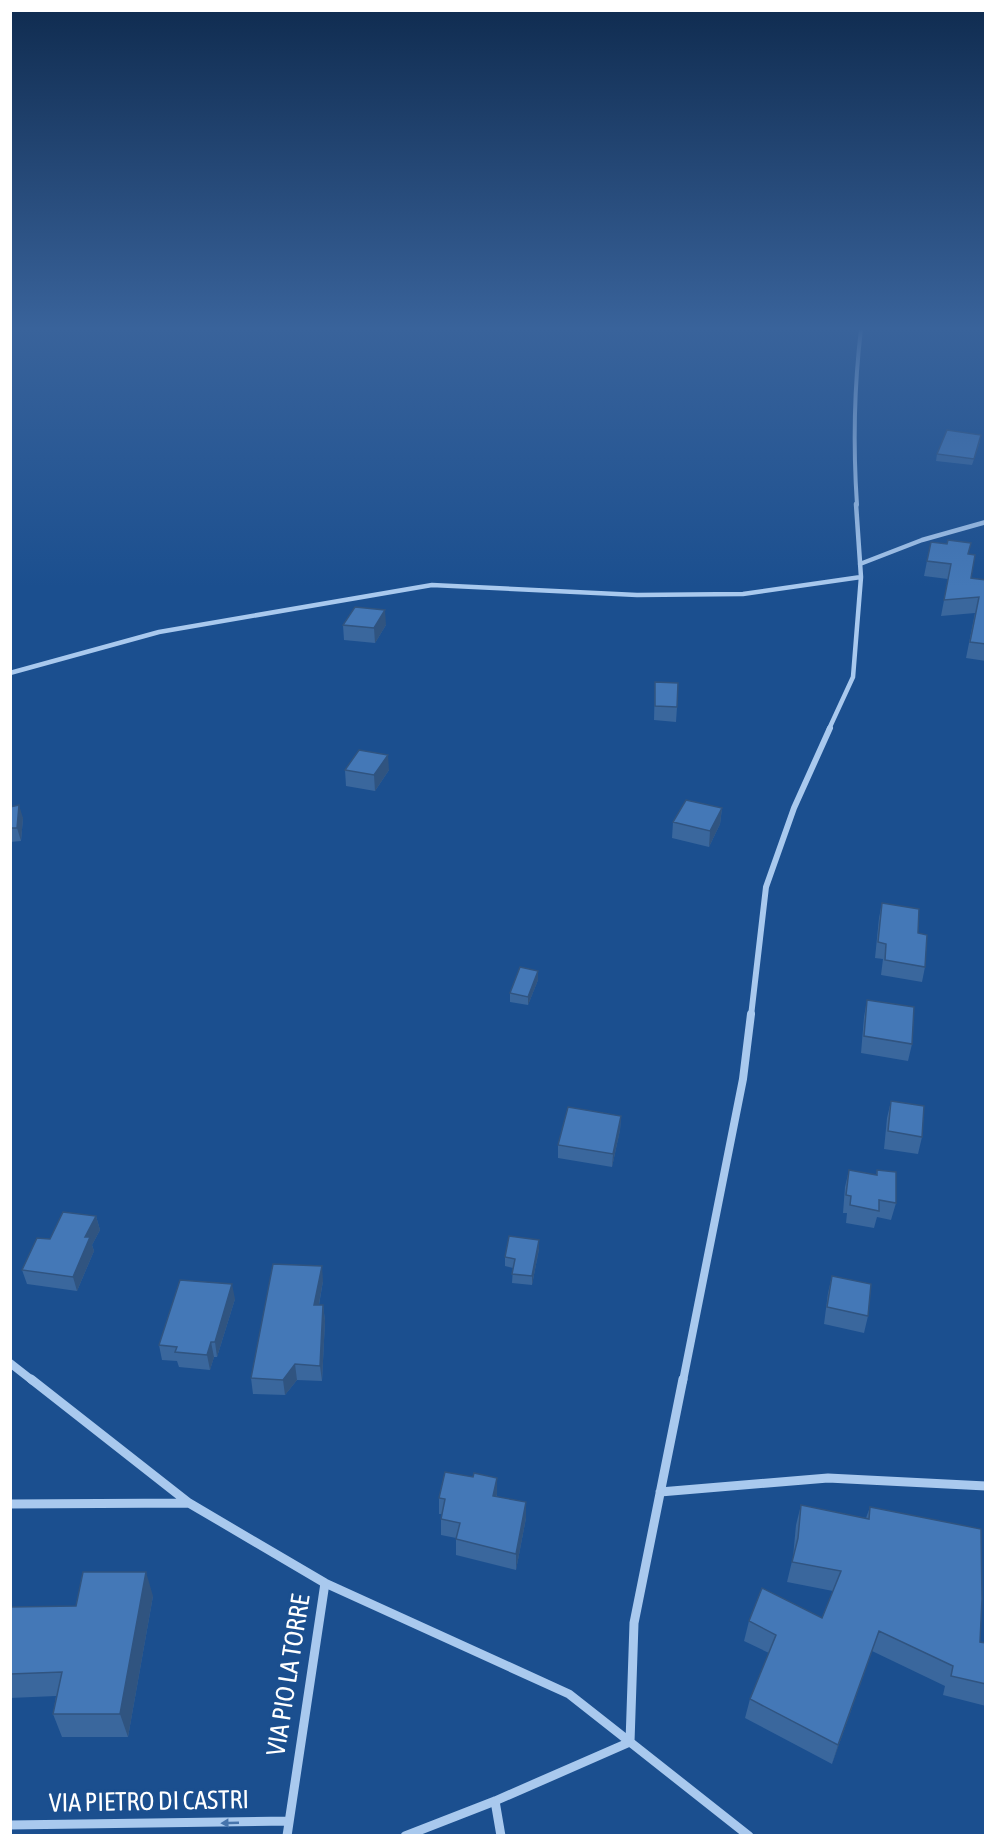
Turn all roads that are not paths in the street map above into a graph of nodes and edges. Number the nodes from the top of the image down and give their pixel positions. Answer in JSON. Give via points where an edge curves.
{"nodes":[{"id":1,"x":854,"y":415,"type":"edge"},
{"id":2,"x":986,"y":522,"type":"edge"},
{"id":3,"x":860,"y":564,"type":"junction"},
{"id":4,"x":861,"y":577,"type":"junction"},
{"id":5,"x":10,"y":673,"type":"edge"},
{"id":6,"x":10,"y":1363,"type":"edge"},
{"id":7,"x":986,"y":1486,"type":"edge"},
{"id":8,"x":660,"y":1492,"type":"junction"},
{"id":9,"x":189,"y":1503,"type":"junction"},
{"id":10,"x":10,"y":1504,"type":"edge"},
{"id":11,"x":325,"y":1583,"type":"junction"},
{"id":12,"x":630,"y":1742,"type":"junction"},
{"id":13,"x":495,"y":1801,"type":"junction"},
{"id":14,"x":288,"y":1821,"type":"junction"},
{"id":15,"x":10,"y":1825,"type":"edge"},
{"id":16,"x":748,"y":1835,"type":"edge"},
{"id":17,"x":287,"y":1836,"type":"edge"},
{"id":18,"x":405,"y":1836,"type":"edge"},
{"id":19,"x":501,"y":1836,"type":"edge"}],
"edges":[{"from":1,"to":3,"type":"street"},
{"from":2,"to":3,"type":"street","via":[[892,550]]},
{"from":3,"to":4,"type":"street"},
{"from":4,"to":5,"type":"street","via":[[743,594],[637,595],[432,585],[159,632]]},
{"from":4,"to":8,"type":"street","via":[[854,677],[794,808],[766,887],[743,1079]]},
{"from":6,"to":9,"type":"street","name":"VIA PIO LA TORRE"},
{"from":7,"to":8,"type":"street","via":[[828,1478]]},
{"from":8,"to":12,"type":"street","via":[[633,1623]]},
{"from":9,"to":10,"type":"street"},
{"from":9,"to":11,"type":"street","name":"VIA PIO LA TORRE"},
{"from":11,"to":12,"type":"street","via":[[569,1694]]},
{"from":11,"to":14,"type":"street","name":"VIA PIO LA TORRE"},
{"from":12,"to":13,"type":"street"},
{"from":12,"to":16,"type":"street"},
{"from":13,"to":18,"type":"street"},
{"from":13,"to":19,"type":"street"},
{"from":14,"to":15,"type":"street","name":"VIA PIETRO DI CASTRI","one_way":true},
{"from":14,"to":17,"type":"street","name":"VIA PIO LA TORRE"}]}
